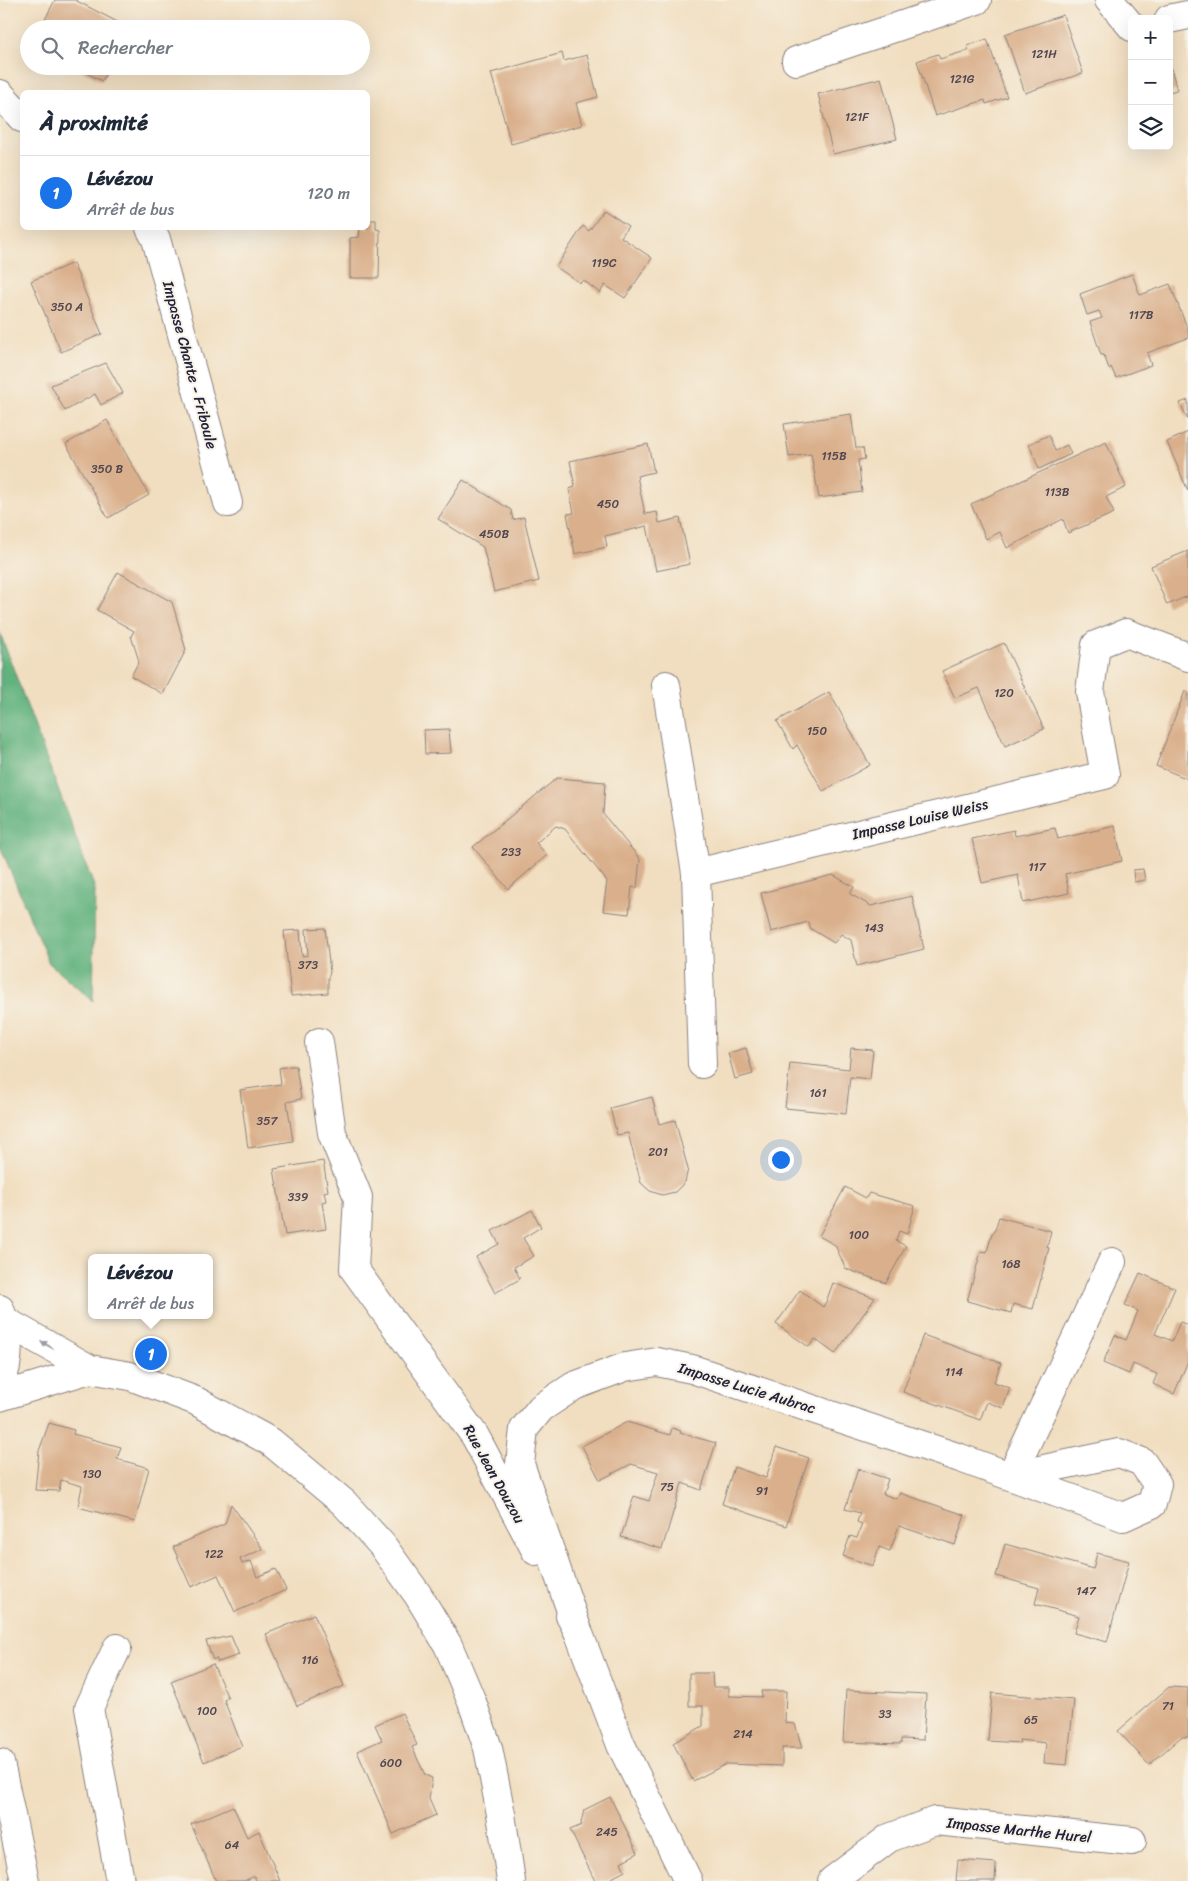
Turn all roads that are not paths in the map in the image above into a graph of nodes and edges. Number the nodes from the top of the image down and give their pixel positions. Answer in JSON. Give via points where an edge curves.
{"nodes":[{"id":1,"x":976,"y":0,"type":"edge"},
{"id":2,"x":1109,"y":0,"type":"edge"},
{"id":3,"x":1188,"y":15,"type":"edge"},
{"id":4,"x":1173,"y":18,"type":"edge"},
{"id":5,"x":1128,"y":22,"type":"edge"},
{"id":6,"x":796,"y":61,"type":"dead end"},
{"id":7,"x":0,"y":94,"type":"edge"},
{"id":8,"x":20,"y":116,"type":"edge"},
{"id":9,"x":151,"y":230,"type":"edge"},
{"id":10,"x":228,"y":503,"type":"dead end"},
{"id":11,"x":1188,"y":656,"type":"edge"},
{"id":12,"x":666,"y":686,"type":"dead end"},
{"id":13,"x":696,"y":873,"type":"junction"},
{"id":14,"x":319,"y":1042,"type":"dead end"},
{"id":15,"x":702,"y":1064,"type":"dead end"},
{"id":16,"x":1112,"y":1262,"type":"dead end"},
{"id":17,"x":2,"y":1315,"type":"edge"},
{"id":18,"x":90,"y":1369,"type":"junction"},
{"id":19,"x":0,"y":1386,"type":"edge"},
{"id":20,"x":0,"y":1397,"type":"edge"},
{"id":21,"x":578,"y":1631,"type":"junction"},
{"id":22,"x":117,"y":1648,"type":"dead end"},
{"id":23,"x":0,"y":1763,"type":"edge"},
{"id":24,"x":1132,"y":1841,"type":"dead end"},
{"id":25,"x":25,"y":1881,"type":"edge"},
{"id":26,"x":120,"y":1881,"type":"edge"},
{"id":27,"x":510,"y":1881,"type":"edge"},
{"id":28,"x":688,"y":1881,"type":"edge"},
{"id":29,"x":832,"y":1881,"type":"edge"}],
"edges":[{"from":1,"to":6,"type":"street"},
{"from":2,"to":5,"type":"street"},
{"from":3,"to":4,"type":"street"},
{"from":7,"to":8,"type":"street"},
{"from":9,"to":10,"type":"street","name":"Impasse Chante - Friboule"},
{"from":11,"to":13,"type":"street","name":"Impasse Louise Weiss","via":[[1126,633],[1096,645],[1090,692],[1105,775]]},
{"from":12,"to":13,"type":"street"},
{"from":13,"to":15,"type":"street"},
{"from":14,"to":21,"type":"street","name":"Rue Jean Douzou","via":[[332,1133],[358,1197],[354,1269],[475,1436]]},
{"from":16,"to":21,"type":"street","name":"Impasse Lucie Aubrac","via":[[1011,1476],[692,1369],[657,1362],[626,1367],[574,1386],[541,1408],[524,1429],[520,1464]]},
{"from":18,"to":17,"type":"street","one_way":true},
{"from":17,"to":19,"type":"street","via":[[8,1348]]},
{"from":18,"to":20,"type":"street"},
{"from":18,"to":27,"type":"street","via":[[130,1376],[196,1402],[271,1442],[344,1503],[382,1545],[418,1595],[448,1645],[472,1702],[488,1748]]},
{"from":21,"to":28,"type":"street","name":"Rue Jean Douzou","via":[[621,1745]]},
{"from":22,"to":26,"type":"street","via":[[89,1708]]},
{"from":23,"to":25,"type":"street"},
{"from":24,"to":29,"type":"street","name":"Impasse Marthe Hurel","via":[[935,1821],[889,1838]]}]}
